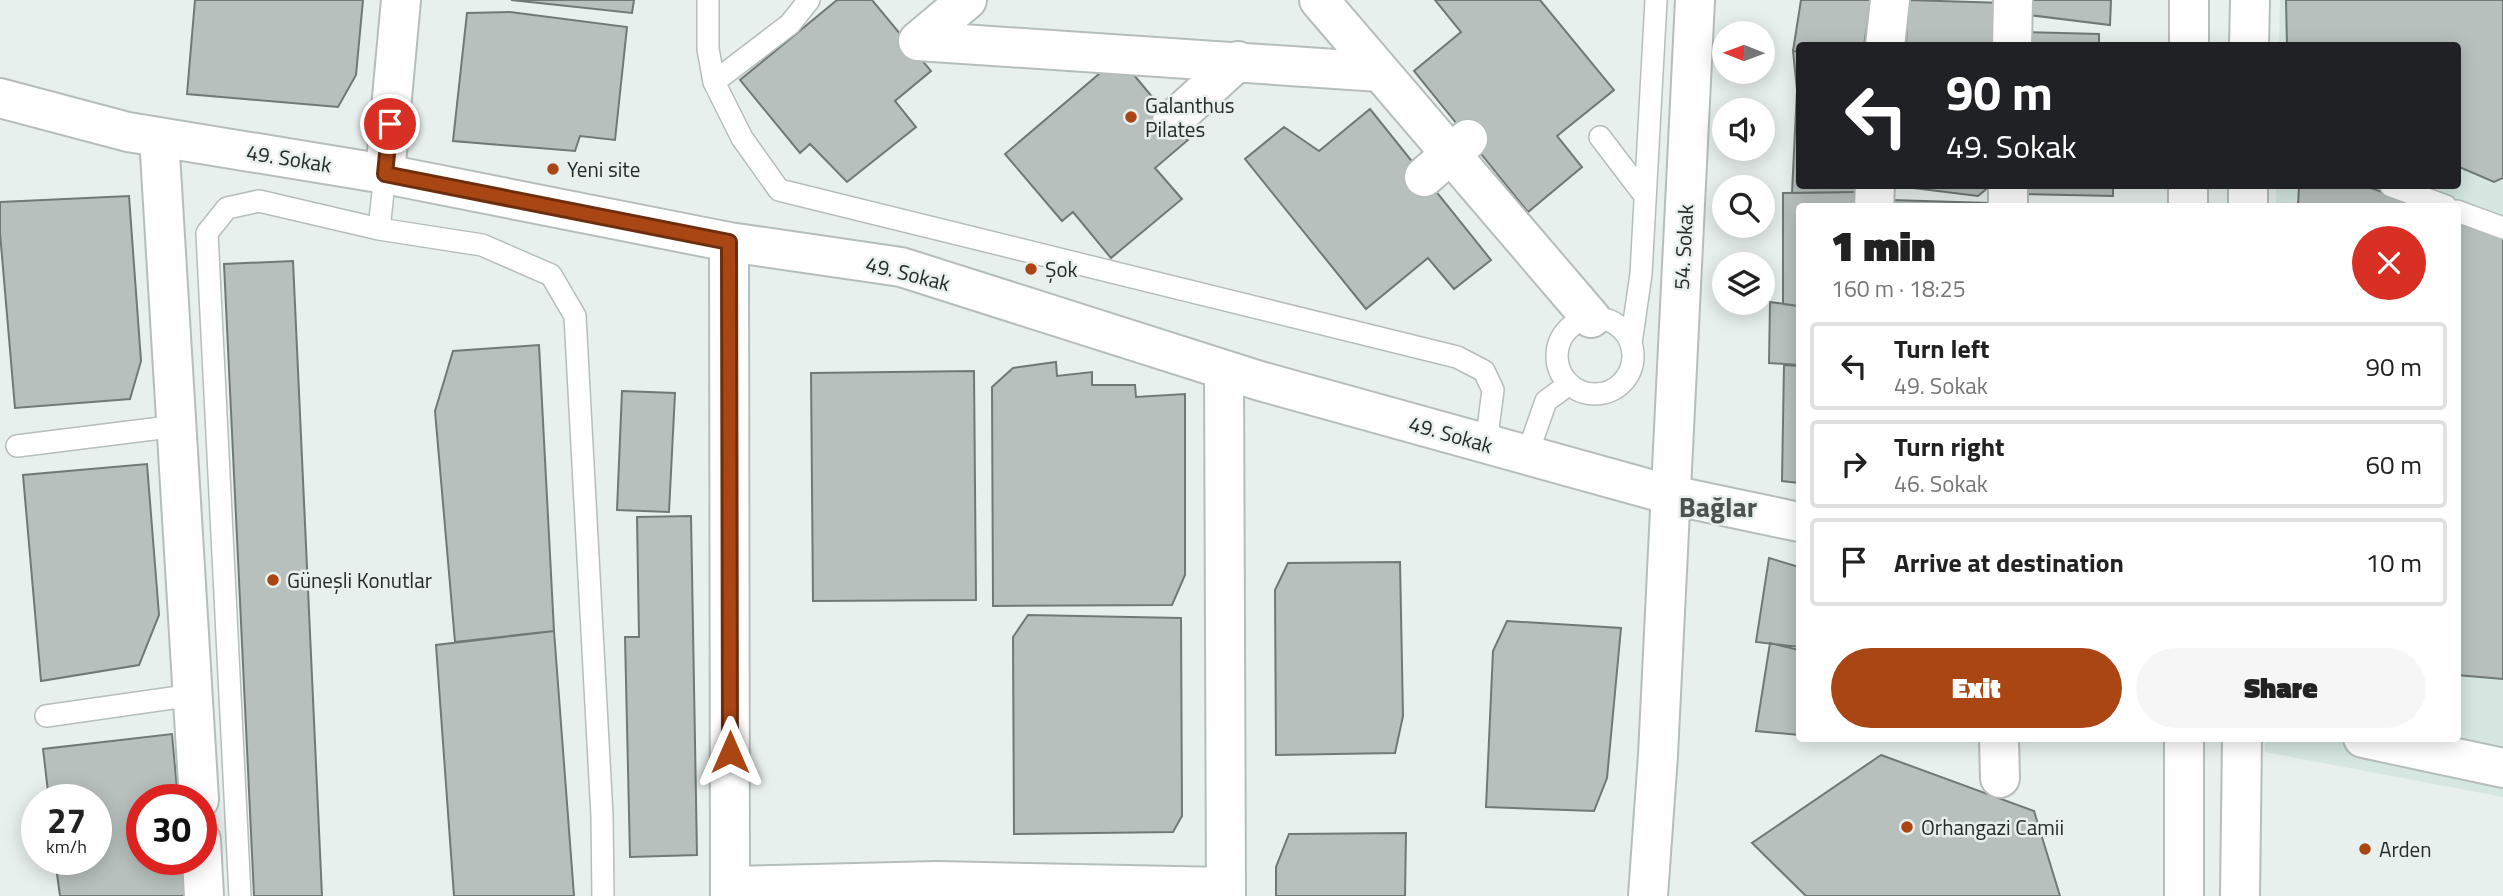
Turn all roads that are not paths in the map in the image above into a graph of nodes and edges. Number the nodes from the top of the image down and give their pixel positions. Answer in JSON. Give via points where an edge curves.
{"nodes":[{"id":1,"x":401,"y":0,"type":"edge"},
{"id":2,"x":708,"y":0,"type":"edge"},
{"id":3,"x":810,"y":0,"type":"edge"},
{"id":4,"x":967,"y":0,"type":"edge"},
{"id":5,"x":1319,"y":0,"type":"edge"},
{"id":6,"x":1656,"y":0,"type":"edge"},
{"id":7,"x":1695,"y":0,"type":"edge"},
{"id":8,"x":1890,"y":0,"type":"edge"},
{"id":9,"x":2013,"y":0,"type":"edge"},
{"id":10,"x":2189,"y":0,"type":"edge"},
{"id":11,"x":2250,"y":0,"type":"edge"},
{"id":12,"x":1885,"y":42,"type":"edge"},
{"id":13,"x":2012,"y":42,"type":"edge"},
{"id":14,"x":2189,"y":42,"type":"edge"},
{"id":15,"x":2249,"y":42,"type":"edge"},
{"id":16,"x":1238,"y":61,"type":"junction"},
{"id":17,"x":1380,"y":72,"type":"junction"},
{"id":18,"x":714,"y":82,"type":"junction"},
{"id":19,"x":0,"y":98,"type":"edge"},
{"id":20,"x":1172,"y":121,"type":"dead end"},
{"id":21,"x":159,"y":136,"type":"junction"},
{"id":22,"x":1600,"y":137,"type":"dead end"},
{"id":23,"x":385,"y":174,"type":"junction"},
{"id":24,"x":2399,"y":189,"type":"edge"},
{"id":25,"x":1645,"y":196,"type":"junction"},
{"id":26,"x":2438,"y":203,"type":"edge"},
{"id":27,"x":2461,"y":212,"type":"edge"},
{"id":28,"x":2503,"y":228,"type":"edge"},
{"id":29,"x":379,"y":229,"type":"junction"},
{"id":30,"x":729,"y":242,"type":"junction"},
{"id":31,"x":1591,"y":318,"type":"junction"},
{"id":32,"x":1631,"y":343,"type":"junction"},
{"id":33,"x":1224,"y":370,"type":"junction"},
{"id":34,"x":1569,"y":385,"type":"junction"},
{"id":35,"x":177,"y":426,"type":"junction"},
{"id":36,"x":1486,"y":444,"type":"junction"},
{"id":37,"x":17,"y":446,"type":"dead end"},
{"id":38,"x":1527,"y":455,"type":"junction"},
{"id":39,"x":1671,"y":495,"type":"junction"},
{"id":40,"x":1796,"y":521,"type":"edge"},
{"id":41,"x":193,"y":695,"type":"junction"},
{"id":42,"x":47,"y":716,"type":"dead end"},
{"id":43,"x":1999,"y":742,"type":"edge"},
{"id":44,"x":2184,"y":742,"type":"edge"},
{"id":45,"x":2242,"y":742,"type":"edge"},
{"id":46,"x":2382,"y":742,"type":"edge"},
{"id":47,"x":2503,"y":768,"type":"edge"},
{"id":48,"x":2000,"y":778,"type":"dead end"},
{"id":49,"x":198,"y":784,"type":"edge"},
{"id":50,"x":203,"y":875,"type":"edge"},
{"id":51,"x":730,"y":891,"type":"edge"},
{"id":52,"x":1226,"y":891,"type":"edge"},
{"id":53,"x":204,"y":896,"type":"edge"},
{"id":54,"x":240,"y":896,"type":"edge"},
{"id":55,"x":603,"y":896,"type":"edge"},
{"id":56,"x":1648,"y":896,"type":"edge"},
{"id":57,"x":2184,"y":896,"type":"edge"},
{"id":58,"x":2240,"y":896,"type":"edge"}],
"edges":[{"from":1,"to":23,"type":"street"},
{"from":2,"to":18,"type":"lane","via":[[708,49]]},
{"from":3,"to":18,"type":"lane","via":[[790,24]]},
{"from":4,"to":16,"type":"street","via":[[915,44]]},
{"from":5,"to":17,"type":"street"},
{"from":6,"to":25,"type":"lane"},
{"from":7,"to":39,"type":"street","name":"54. Sokak"},
{"from":8,"to":12,"type":"street"},
{"from":9,"to":13,"type":"street"},
{"from":10,"to":14,"type":"street"},
{"from":11,"to":15,"type":"street"},
{"from":16,"to":17,"type":"street"},
{"from":16,"to":20,"type":"street"},
{"from":17,"to":31,"type":"street"},
{"from":18,"to":36,"type":"lane","via":[[741,138],[779,190],[1457,357],[1484,371],[1493,390]]},
{"from":19,"to":21,"type":"street","name":"49. Sokak"},
{"from":21,"to":23,"type":"street","name":"49. Sokak"},
{"from":21,"to":35,"type":"street"},
{"from":22,"to":25,"type":"lane"},
{"from":23,"to":29,"type":"lane"},
{"from":23,"to":30,"type":"street","name":"49. Sokak"},
{"from":24,"to":26,"type":"lane"},
{"from":25,"to":32,"type":"lane"},
{"from":27,"to":28,"type":"lane"},
{"from":29,"to":54,"type":"lane","via":[[259,201],[227,208],[207,233]]},
{"from":29,"to":55,"type":"lane","via":[[482,245],[551,275],[575,316]]},
{"from":30,"to":33,"type":"street","name":"49. Sokak","via":[[901,267]]},
{"from":30,"to":51,"type":"street"},
{"from":31,"to":32,"type":"lane","via":[[1615,323]]},
{"from":31,"to":34,"type":"lane","via":[[1578,321],[1560,338],[1557,363]]},
{"from":32,"to":34,"type":"lane","via":[[1631,368],[1616,388],[1592,395]]},
{"from":33,"to":36,"type":"street","name":"49. Sokak"},
{"from":33,"to":52,"type":"street"},
{"from":34,"to":38,"type":"lane","via":[[1546,401]]},
{"from":35,"to":37,"type":"lane"},
{"from":35,"to":41,"type":"street"},
{"from":36,"to":38,"type":"street","name":"49. Sokak"},
{"from":38,"to":39,"type":"street","name":"49. Sokak"},
{"from":39,"to":40,"type":"street","name":"49. Sokak"},
{"from":39,"to":56,"type":"street","name":"54. Sokak"},
{"from":41,"to":42,"type":"lane"},
{"from":41,"to":49,"type":"street"},
{"from":43,"to":48,"type":"street"},
{"from":44,"to":57,"type":"street"},
{"from":45,"to":58,"type":"street"},
{"from":46,"to":47,"type":"street"},
{"from":50,"to":53,"type":"street"},
{"from":51,"to":52,"type":"street","via":[[937,881]]}]}
